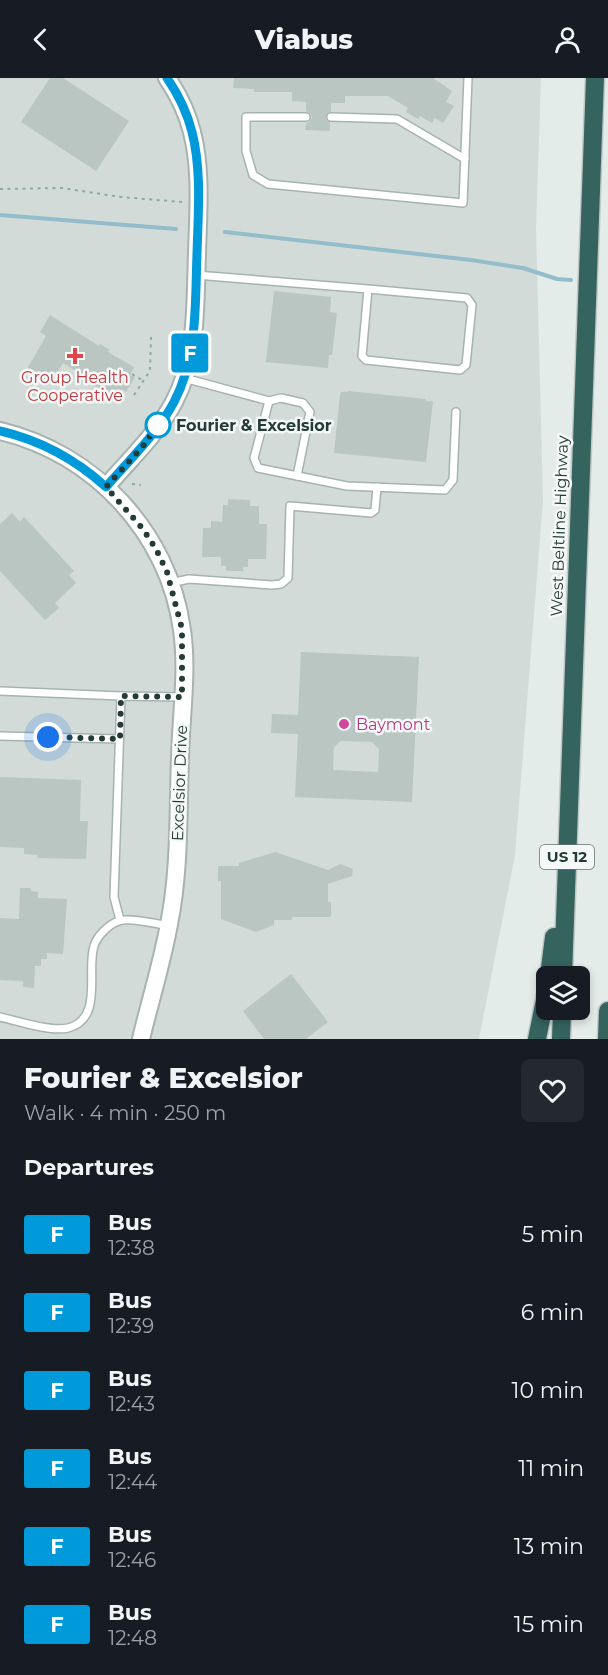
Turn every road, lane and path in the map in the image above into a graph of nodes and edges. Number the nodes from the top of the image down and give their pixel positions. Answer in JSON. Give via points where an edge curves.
{"nodes":[{"id":1,"x":167,"y":78,"type":"edge"},
{"id":2,"x":468,"y":78,"type":"edge"},
{"id":3,"x":595,"y":78,"type":"edge"},
{"id":4,"x":306,"y":117,"type":"dead end"},
{"id":5,"x":331,"y":117,"type":"dead end"},
{"id":6,"x":465,"y":159,"type":"junction"},
{"id":7,"x":0,"y":189,"type":"edge"},
{"id":8,"x":182,"y":202,"type":"dead end"},
{"id":9,"x":196,"y":275,"type":"junction"},
{"id":10,"x":368,"y":289,"type":"junction"},
{"id":11,"x":152,"y":337,"type":"dead end"},
{"id":12,"x":132,"y":374,"type":"dead end"},
{"id":13,"x":184,"y":378,"type":"junction"},
{"id":14,"x":144,"y":381,"type":"junction"},
{"id":15,"x":134,"y":395,"type":"dead end"},
{"id":16,"x":269,"y":401,"type":"junction"},
{"id":17,"x":456,"y":412,"type":"dead end"},
{"id":18,"x":0,"y":431,"type":"edge"},
{"id":19,"x":297,"y":476,"type":"junction"},
{"id":20,"x":132,"y":484,"type":"dead end"},
{"id":21,"x":141,"y":485,"type":"dead end"},
{"id":22,"x":106,"y":487,"type":"junction"},
{"id":23,"x":377,"y":487,"type":"junction"},
{"id":24,"x":170,"y":583,"type":"junction"},
{"id":25,"x":0,"y":691,"type":"edge"},
{"id":26,"x":121,"y":696,"type":"junction"},
{"id":27,"x":182,"y":697,"type":"junction"},
{"id":28,"x":0,"y":736,"type":"edge"},
{"id":29,"x":571,"y":738,"type":"junction"},
{"id":30,"x":120,"y":739,"type":"junction"},
{"id":31,"x":120,"y":920,"type":"junction"},
{"id":32,"x":169,"y":926,"type":"junction"},
{"id":33,"x":550,"y":966,"type":"edge"},
{"id":34,"x":563,"y":966,"type":"edge"},
{"id":35,"x":608,"y":1011,"type":"edge"},
{"id":36,"x":0,"y":1017,"type":"edge"},
{"id":37,"x":541,"y":1020,"type":"edge"},
{"id":38,"x":562,"y":1020,"type":"edge"},
{"id":39,"x":141,"y":1039,"type":"edge"},
{"id":40,"x":537,"y":1039,"type":"edge"},
{"id":41,"x":561,"y":1039,"type":"edge"},
{"id":42,"x":607,"y":1039,"type":"edge"}],
"edges":[{"from":1,"to":9,"type":"street","via":[[187,117],[196,155]]},
{"from":2,"to":6,"type":"lane"},
{"from":3,"to":29,"type":"highway","name":"West Beltline Highway","number":"US 12"},
{"from":4,"to":6,"type":"lane","via":[[246,117],[246,151],[253,175],[268,184],[463,203]]},
{"from":5,"to":6,"type":"lane","via":[[397,119]]},
{"from":7,"to":8,"type":"path","via":[[62,188]]},
{"from":9,"to":10,"type":"lane"},
{"from":9,"to":13,"type":"street","via":[[193,342]]},
{"from":10,"to":10,"type":"lane","via":[[362,356],[366,360],[460,370],[465,365],[472,305],[467,298]]},
{"from":11,"to":14,"type":"path","via":[[150,370]]},
{"from":12,"to":14,"type":"path"},
{"from":13,"to":16,"type":"lane"},
{"from":13,"to":22,"type":"street","via":[[175,402]]},
{"from":14,"to":15,"type":"path"},
{"from":16,"to":19,"type":"lane","via":[[254,458],[258,468]]},
{"from":16,"to":19,"type":"lane","via":[[281,398],[303,403],[310,412]]},
{"from":17,"to":23,"type":"lane","via":[[453,480],[445,490]]},
{"from":18,"to":22,"type":"street","name":"Excelsior Drive","via":[[78,464]]},
{"from":19,"to":23,"type":"lane","via":[[347,486]]},
{"from":20,"to":21,"type":"path"},
{"from":22,"to":24,"type":"street","name":"Excelsior Drive","via":[[143,529]]},
{"from":23,"to":24,"type":"lane","via":[[375,510],[371,513],[290,506],[288,578],[281,584],[189,579]]},
{"from":24,"to":27,"type":"street","name":"Excelsior Drive","via":[[182,629]]},
{"from":25,"to":26,"type":"lane"},
{"from":26,"to":27,"type":"lane"},
{"from":26,"to":30,"type":"lane"},
{"from":27,"to":32,"type":"street","name":"Excelsior Drive","via":[[175,875]]},
{"from":28,"to":30,"type":"lane"},
{"from":29,"to":33,"type":"highway"},
{"from":29,"to":34,"type":"highway","name":"West Beltline Highway","number":"US 12"},
{"from":30,"to":31,"type":"lane","via":[[114,897]]},
{"from":31,"to":32,"type":"lane"},
{"from":31,"to":36,"type":"lane","via":[[106,928],[94,946],[91,1004],[82,1019],[68,1028],[52,1028]]},
{"from":32,"to":39,"type":"street","name":"Excelsior Drive"},
{"from":35,"to":42,"type":"highway"},
{"from":37,"to":40,"type":"highway"},
{"from":38,"to":41,"type":"highway"}]}
